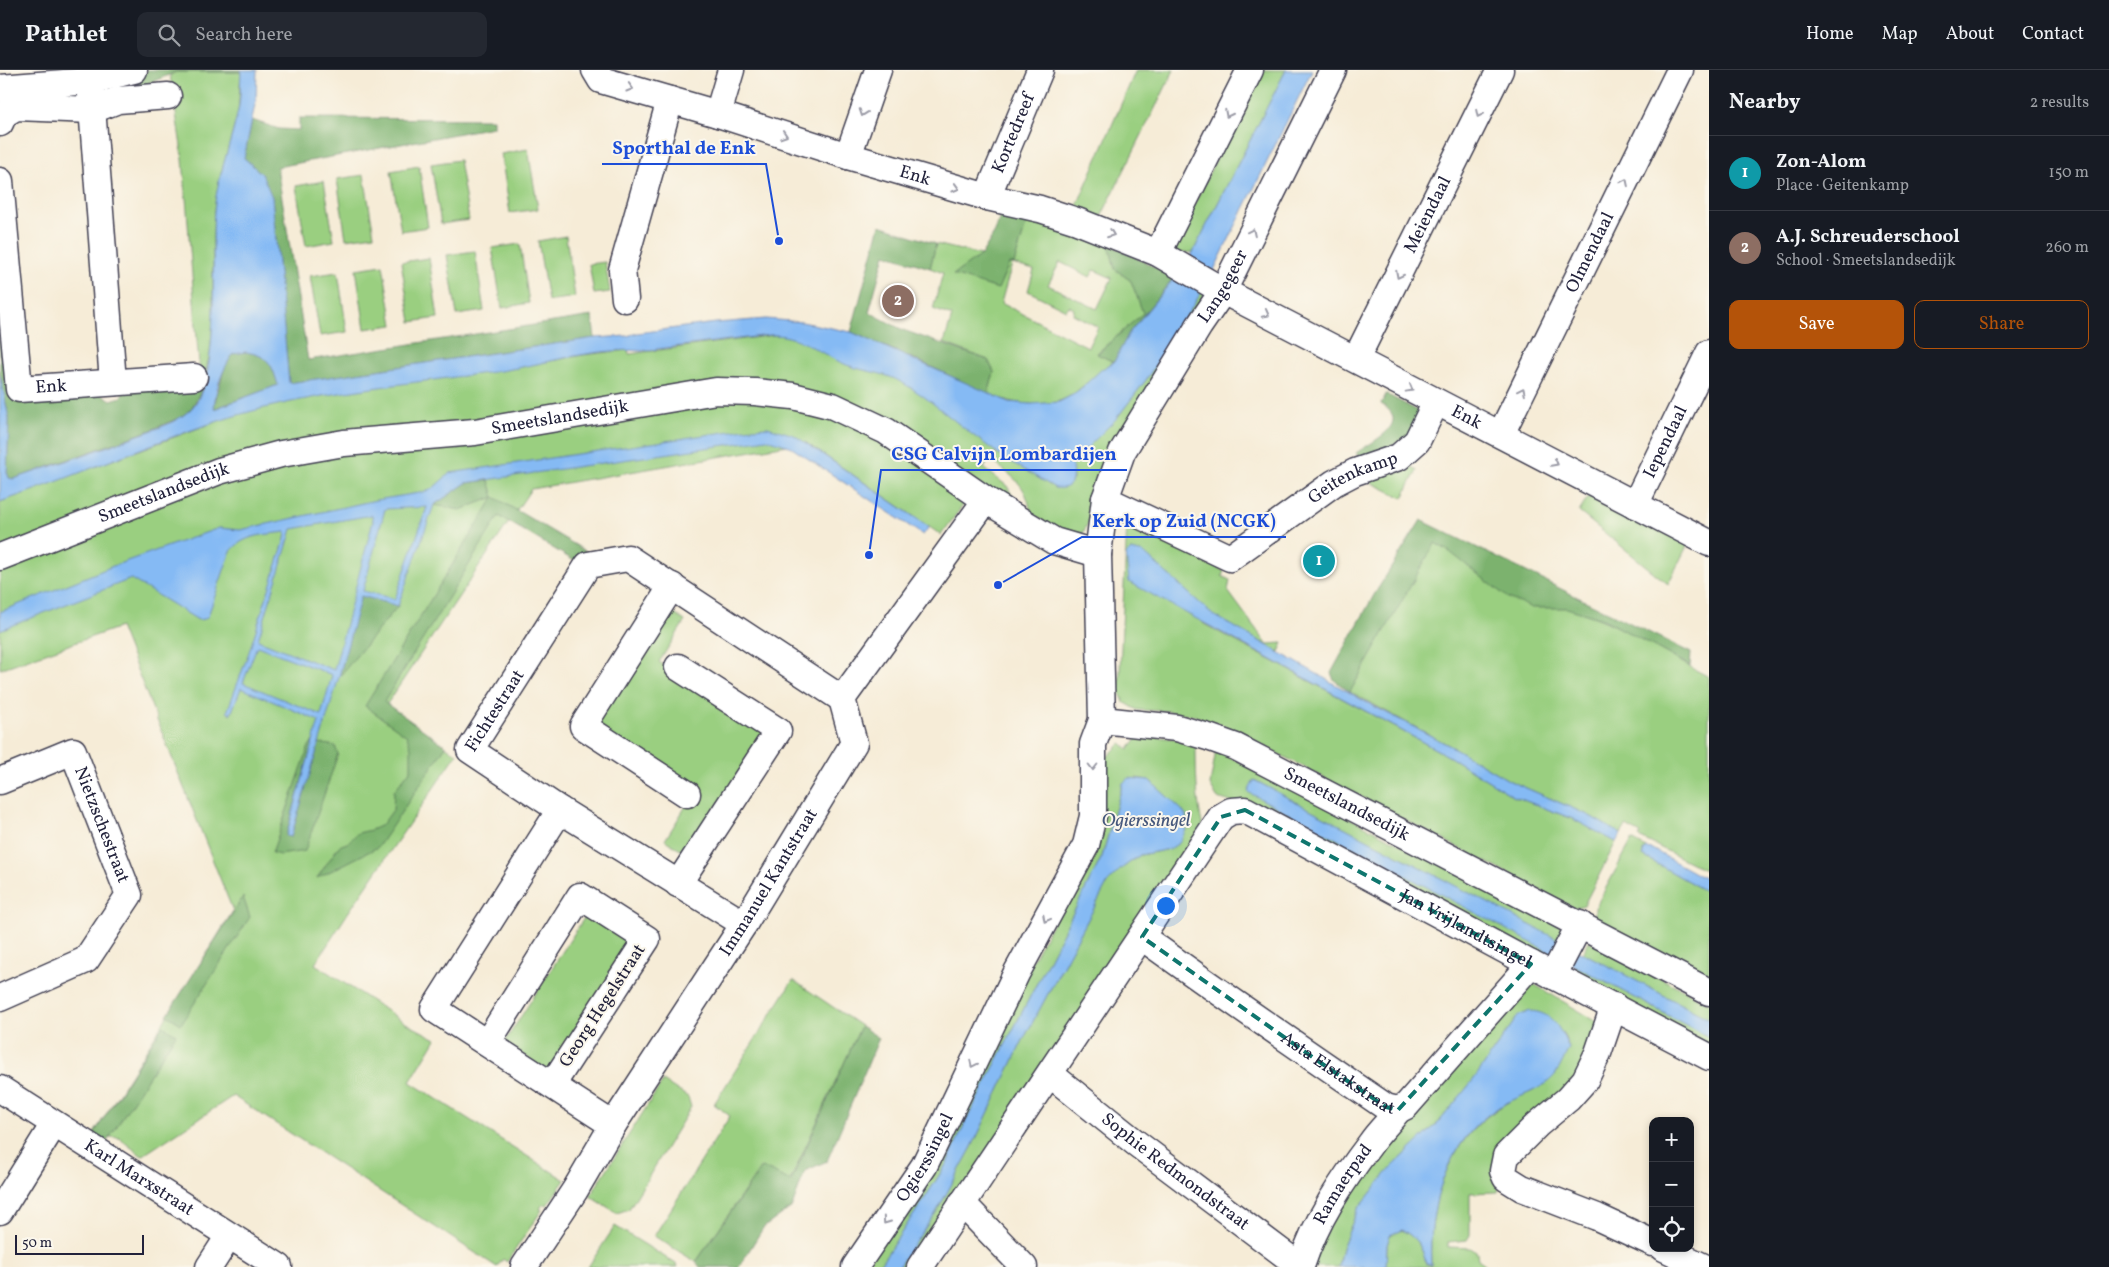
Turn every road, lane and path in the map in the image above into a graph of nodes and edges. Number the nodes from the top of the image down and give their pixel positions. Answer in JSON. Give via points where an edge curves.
{"nodes":[{"id":1,"x":134,"y":70,"type":"edge"},
{"id":2,"x":595,"y":70,"type":"edge"},
{"id":3,"x":731,"y":70,"type":"edge"},
{"id":4,"x":878,"y":70,"type":"edge"},
{"id":5,"x":1040,"y":70,"type":"edge"},
{"id":6,"x":1250,"y":70,"type":"edge"},
{"id":7,"x":1333,"y":70,"type":"edge"},
{"id":8,"x":1500,"y":70,"type":"edge"},
{"id":9,"x":1680,"y":70,"type":"edge"},
{"id":10,"x":90,"y":82,"type":"junction"},
{"id":11,"x":0,"y":88,"type":"edge"},
{"id":12,"x":168,"y":96,"type":"dead end"},
{"id":13,"x":670,"y":100,"type":"junction"},
{"id":14,"x":92,"y":110,"type":"junction"},
{"id":15,"x":718,"y":114,"type":"junction"},
{"id":16,"x":0,"y":123,"type":"edge"},
{"id":17,"x":848,"y":156,"type":"junction"},
{"id":18,"x":0,"y":181,"type":"edge"},
{"id":19,"x":987,"y":197,"type":"junction"},
{"id":20,"x":1166,"y":257,"type":"junction"},
{"id":21,"x":1218,"y":289,"type":"junction"},
{"id":22,"x":625,"y":299,"type":"dead end"},
{"id":23,"x":1709,"y":353,"type":"edge"},
{"id":24,"x":1356,"y":359,"type":"junction"},
{"id":25,"x":194,"y":376,"type":"dead end"},
{"id":26,"x":113,"y":382,"type":"junction"},
{"id":27,"x":1436,"y":402,"type":"junction"},
{"id":28,"x":1501,"y":434,"type":"junction"},
{"id":29,"x":1105,"y":499,"type":"junction"},
{"id":30,"x":986,"y":500,"type":"junction"},
{"id":31,"x":1635,"y":505,"type":"junction"},
{"id":32,"x":1709,"y":543,"type":"edge"},
{"id":33,"x":1098,"y":554,"type":"junction"},
{"id":34,"x":0,"y":557,"type":"edge"},
{"id":35,"x":672,"y":586,"type":"junction"},
{"id":36,"x":678,"y":667,"type":"dead end"},
{"id":37,"x":842,"y":699,"type":"junction"},
{"id":38,"x":1102,"y":720,"type":"junction"},
{"id":39,"x":0,"y":781,"type":"edge"},
{"id":40,"x":687,"y":794,"type":"dead end"},
{"id":41,"x":560,"y":810,"type":"junction"},
{"id":42,"x":678,"y":884,"type":"junction"},
{"id":43,"x":744,"y":924,"type":"junction"},
{"id":44,"x":1577,"y":930,"type":"junction"},
{"id":45,"x":1142,"y":937,"type":"junction"},
{"id":46,"x":1547,"y":969,"type":"junction"},
{"id":47,"x":1709,"y":992,"type":"edge"},
{"id":48,"x":0,"y":998,"type":"edge"},
{"id":49,"x":1614,"y":1006,"type":"junction"},
{"id":50,"x":487,"y":1043,"type":"junction"},
{"id":51,"x":1709,"y":1057,"type":"edge"},
{"id":52,"x":1050,"y":1074,"type":"junction"},
{"id":53,"x":552,"y":1085,"type":"junction"},
{"id":54,"x":0,"y":1089,"type":"edge"},
{"id":55,"x":1398,"y":1110,"type":"junction"},
{"id":56,"x":54,"y":1124,"type":"junction"},
{"id":57,"x":613,"y":1125,"type":"junction"},
{"id":58,"x":962,"y":1203,"type":"junction"},
{"id":59,"x":0,"y":1210,"type":"edge"},
{"id":60,"x":229,"y":1236,"type":"junction"},
{"id":61,"x":1649,"y":1241,"type":"edge"},
{"id":62,"x":1672,"y":1252,"type":"edge"},
{"id":63,"x":1301,"y":1266,"type":"edge"},
{"id":64,"x":209,"y":1267,"type":"edge"},
{"id":65,"x":279,"y":1267,"type":"edge"},
{"id":66,"x":524,"y":1267,"type":"edge"},
{"id":67,"x":855,"y":1267,"type":"edge"},
{"id":68,"x":920,"y":1267,"type":"edge"},
{"id":69,"x":1024,"y":1267,"type":"edge"},
{"id":70,"x":1704,"y":1267,"type":"edge"}],
"edges":[{"from":1,"to":10,"type":"street"},
{"from":2,"to":13,"type":"street","name":"Enk","one_way":true,"via":[[601,80]]},
{"from":3,"to":15,"type":"street"},
{"from":4,"to":17,"type":"street","one_way":true},
{"from":5,"to":19,"type":"street","name":"Kortedreef"},
{"from":6,"to":20,"type":"street","one_way":true},
{"from":21,"to":7,"type":"street","name":"Langegeer","one_way":true},
{"from":8,"to":24,"type":"street","name":"Meiendaal","one_way":true},
{"from":28,"to":9,"type":"street","name":"Olmendaal","one_way":true},
{"from":10,"to":11,"type":"street"},
{"from":10,"to":14,"type":"street"},
{"from":12,"to":14,"type":"street","via":[[118,100]]},
{"from":13,"to":15,"type":"street","name":"Enk"},
{"from":13,"to":22,"type":"street","via":[[622,270]]},
{"from":14,"to":16,"type":"street","via":[[16,107],[4,114]]},
{"from":14,"to":26,"type":"street"},
{"from":15,"to":17,"type":"street","name":"Enk","one_way":true},
{"from":17,"to":19,"type":"street","name":"Enk","one_way":true},
{"from":18,"to":26,"type":"street","name":"Enk","via":[[19,389]]},
{"from":19,"to":20,"type":"street","name":"Enk","one_way":true,"via":[[1040,209]]},
{"from":20,"to":21,"type":"street","name":"Enk"},
{"from":21,"to":24,"type":"street","name":"Enk","one_way":true},
{"from":21,"to":29,"type":"street","name":"Langegeer","via":[[1122,452]]},
{"from":23,"to":31,"type":"street","name":"Iependaal"},
{"from":24,"to":27,"type":"street","name":"Enk","one_way":true},
{"from":25,"to":26,"type":"street","name":"Enk"},
{"from":27,"to":28,"type":"street","name":"Enk"},
{"from":27,"to":29,"type":"street","name":"Geitenkamp","via":[[1417,441],[1399,457],[1334,483],[1230,558]]},
{"from":28,"to":31,"type":"street","name":"Enk","one_way":true},
{"from":29,"to":33,"type":"street","name":"Ogierssingel"},
{"from":30,"to":33,"type":"street","name":"Smeetslandsedijk","via":[[1054,541]]},
{"from":30,"to":34,"type":"street","name":"Smeetslandsedijk","via":[[886,430],[833,406],[793,396],[716,391],[474,432],[344,443],[280,454],[219,471]]},
{"from":30,"to":37,"type":"street"},
{"from":31,"to":32,"type":"street","name":"Enk"},
{"from":33,"to":38,"type":"street","name":"Ogierssingel"},
{"from":35,"to":37,"type":"street","name":"Fichtestraat"},
{"from":35,"to":40,"type":"street","via":[[583,726]]},
{"from":35,"to":41,"type":"street","name":"Fichtestraat","via":[[628,558],[588,565],[470,750]]},
{"from":36,"to":42,"type":"street","via":[[778,731]]},
{"from":37,"to":43,"type":"street","name":"Immanuel Kantstraat","via":[[854,743]]},
{"from":38,"to":44,"type":"street","name":"Smeetslandsedijk","via":[[1177,728],[1236,747]]},
{"from":38,"to":67,"type":"street","name":"Ogierssingel","one_way":true,"via":[[1093,744],[1092,816],[1086,845],[1017,972],[924,1166]]},
{"from":39,"to":48,"type":"street","name":"Nietzschestraat","via":[[73,751],[129,895],[86,960]]},
{"from":41,"to":42,"type":"street","name":"Fichtestraat"},
{"from":41,"to":50,"type":"street","name":"Georg Hegelstraat","via":[[434,1009]]},
{"from":42,"to":43,"type":"street","name":"Fichtestraat"},
{"from":43,"to":57,"type":"street","name":"Immanuel Kantstraat"},
{"from":44,"to":46,"type":"street"},
{"from":44,"to":47,"type":"street","name":"Smeetslandsedijk"},
{"from":45,"to":46,"type":"street","name":"Jan Vrijlandtsingel","via":[[1221,817],[1231,811],[1244,810]]},
{"from":45,"to":52,"type":"street"},
{"from":45,"to":55,"type":"street","name":"Asta Elstakstraat","via":[[1386,1107]]},
{"from":46,"to":49,"type":"street","name":"Jan Vrijlandtsingel"},
{"from":46,"to":55,"type":"street","name":"Asta Elstakstraat","via":[[1406,1106]]},
{"from":49,"to":51,"type":"street","name":"Jan Vrijlandtsingel"},
{"from":49,"to":61,"type":"street","via":[[1585,1080],[1506,1156],[1503,1171],[1506,1178],[1522,1188]]},
{"from":50,"to":53,"type":"street","name":"Georg Hegelstraat"},
{"from":50,"to":53,"type":"street","name":"Georg Hegelstraat","via":[[580,896],[647,939]]},
{"from":52,"to":58,"type":"street"},
{"from":52,"to":63,"type":"street","name":"Sophie Redmondstraat","via":[[1136,1143]]},
{"from":53,"to":57,"type":"street","name":"Georg Hegelstraat"},
{"from":54,"to":56,"type":"street","name":"Karl Marxstraat"},
{"from":55,"to":63,"type":"street","name":"Ramaerpad","via":[[1372,1141],[1325,1210]]},
{"from":56,"to":59,"type":"street"},
{"from":56,"to":60,"type":"street","name":"Karl Marxstraat"},
{"from":57,"to":66,"type":"street","name":"Immanuel Kantstraat"},
{"from":58,"to":68,"type":"street"},
{"from":58,"to":69,"type":"street"},
{"from":60,"to":64,"type":"street"},
{"from":60,"to":65,"type":"street","name":"Karl Marxstraat"},
{"from":62,"to":70,"type":"street"}]}
